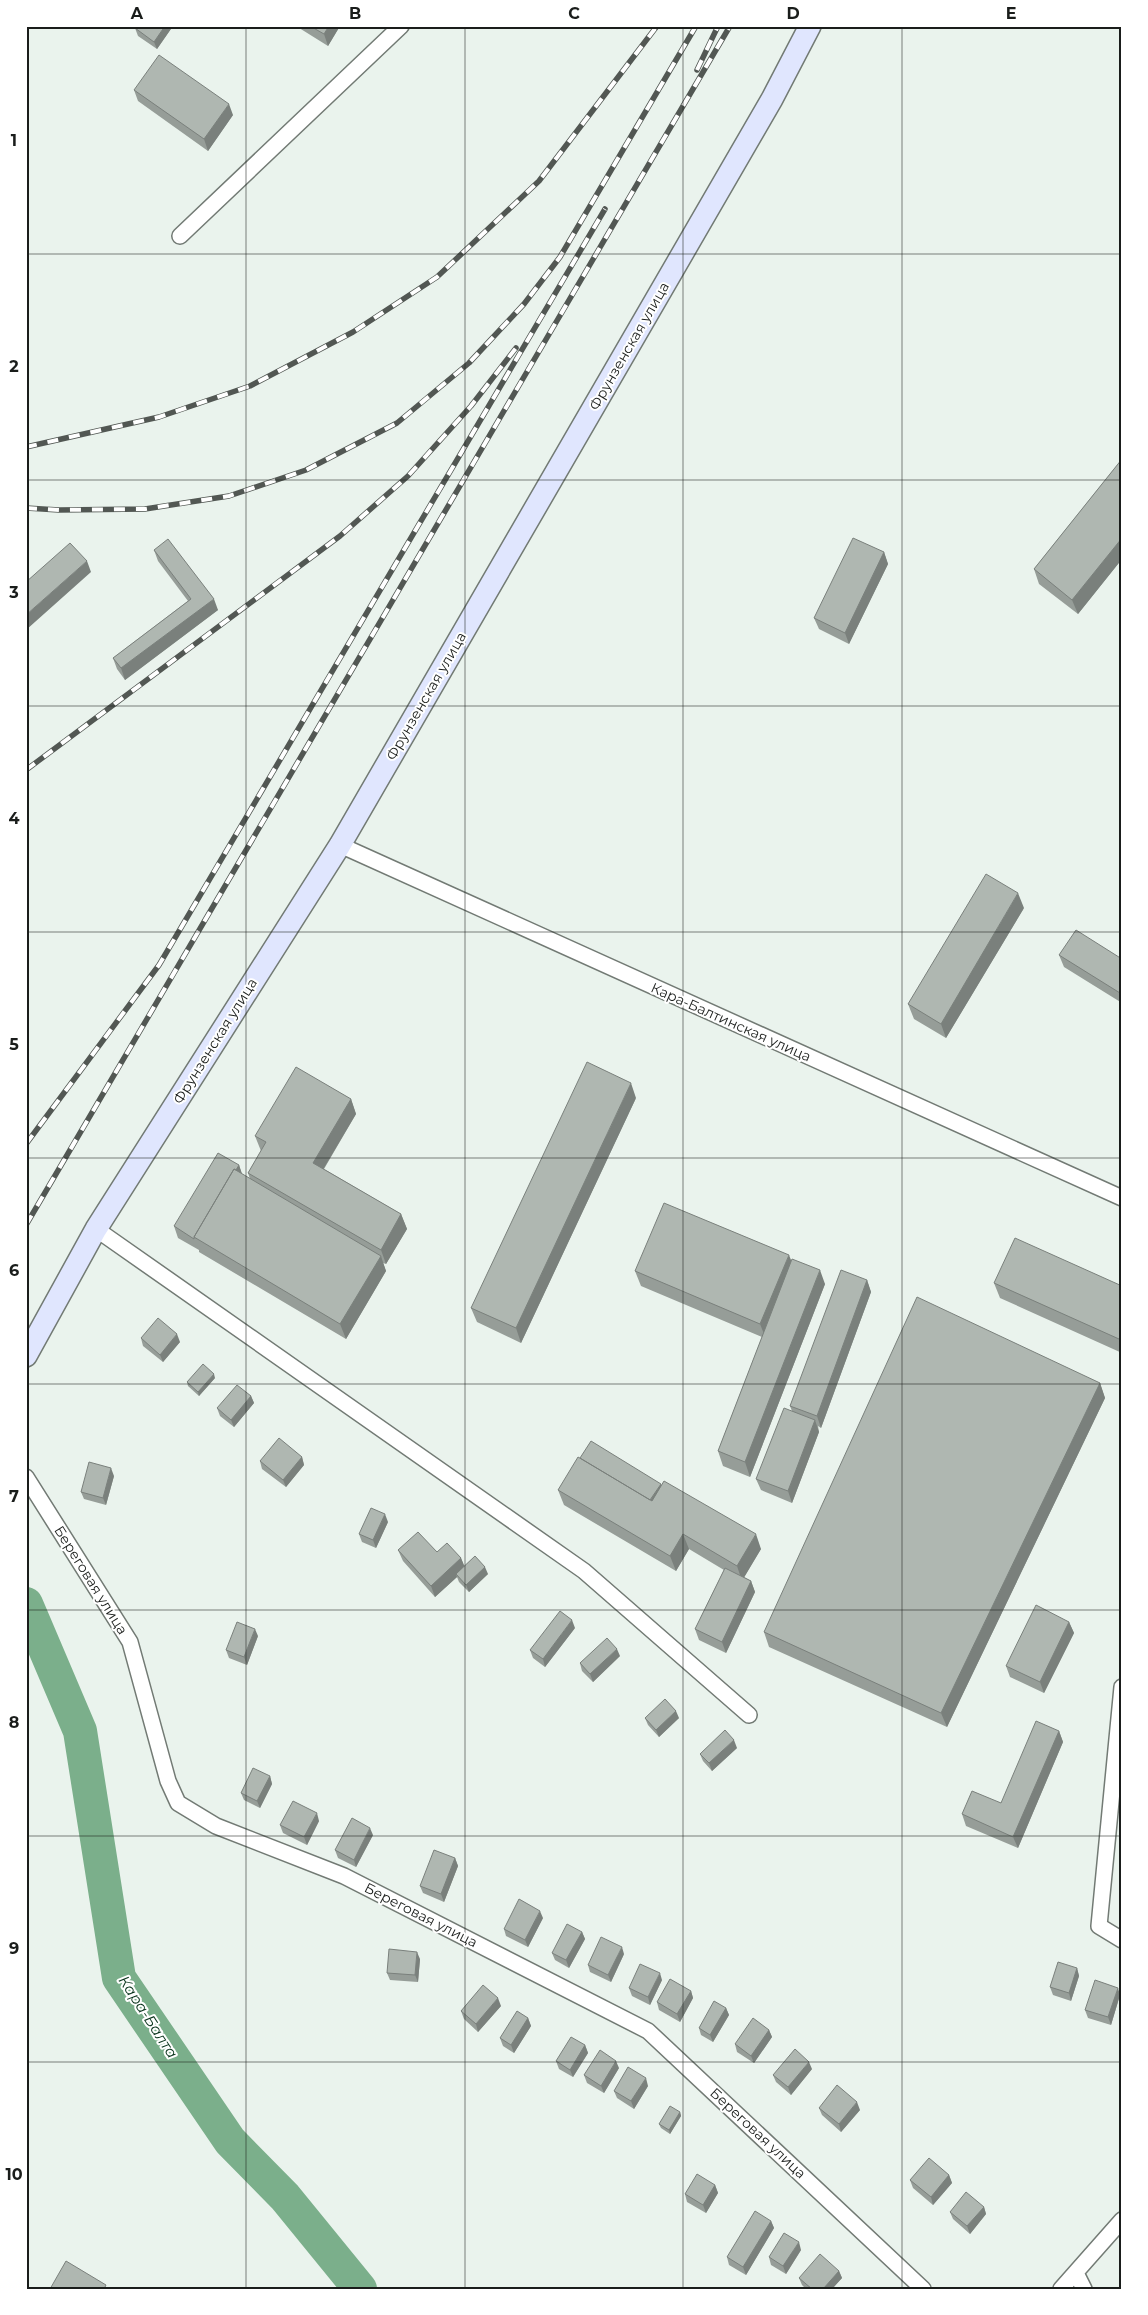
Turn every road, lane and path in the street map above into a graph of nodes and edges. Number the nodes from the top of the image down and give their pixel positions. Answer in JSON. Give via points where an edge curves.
{"nodes":[{"id":1,"x":401,"y":26,"type":"edge"},
{"id":2,"x":810,"y":26,"type":"edge"},
{"id":3,"x":180,"y":236,"type":"dead end"},
{"id":4,"x":340,"y":845,"type":"junction"},
{"id":5,"x":1122,"y":1198,"type":"edge"},
{"id":6,"x":96,"y":1229,"type":"junction"},
{"id":7,"x":26,"y":1356,"type":"edge"},
{"id":8,"x":26,"y":1477,"type":"edge"},
{"id":9,"x":1122,"y":1688,"type":"edge"},
{"id":10,"x":749,"y":1715,"type":"dead end"},
{"id":11,"x":1122,"y":1940,"type":"edge"},
{"id":12,"x":1122,"y":2220,"type":"edge"},
{"id":13,"x":1076,"y":2273,"type":"junction"},
{"id":14,"x":924,"y":2289,"type":"edge"},
{"id":15,"x":1061,"y":2289,"type":"edge"},
{"id":16,"x":1084,"y":2289,"type":"edge"}],
"edges":[{"from":1,"to":3,"type":"street"},
{"from":2,"to":4,"type":"street","name":"Фрунзенская улица","via":[[772,99]]},
{"from":4,"to":5,"type":"street","name":"Кара-Балтинская улица"},
{"from":4,"to":6,"type":"street","name":"Фрунзенская улица"},
{"from":6,"to":7,"type":"street","name":"Фрунзенская улица"},
{"from":6,"to":10,"type":"street","via":[[584,1571]]},
{"from":8,"to":14,"type":"street","name":"Береговая улица","via":[[130,1642],[168,1781],[178,1803],[216,1826],[344,1876],[648,2031]]},
{"from":9,"to":11,"type":"street","via":[[1099,1926]]},
{"from":12,"to":13,"type":"street"},
{"from":13,"to":15,"type":"street"},
{"from":13,"to":16,"type":"street"}]}
